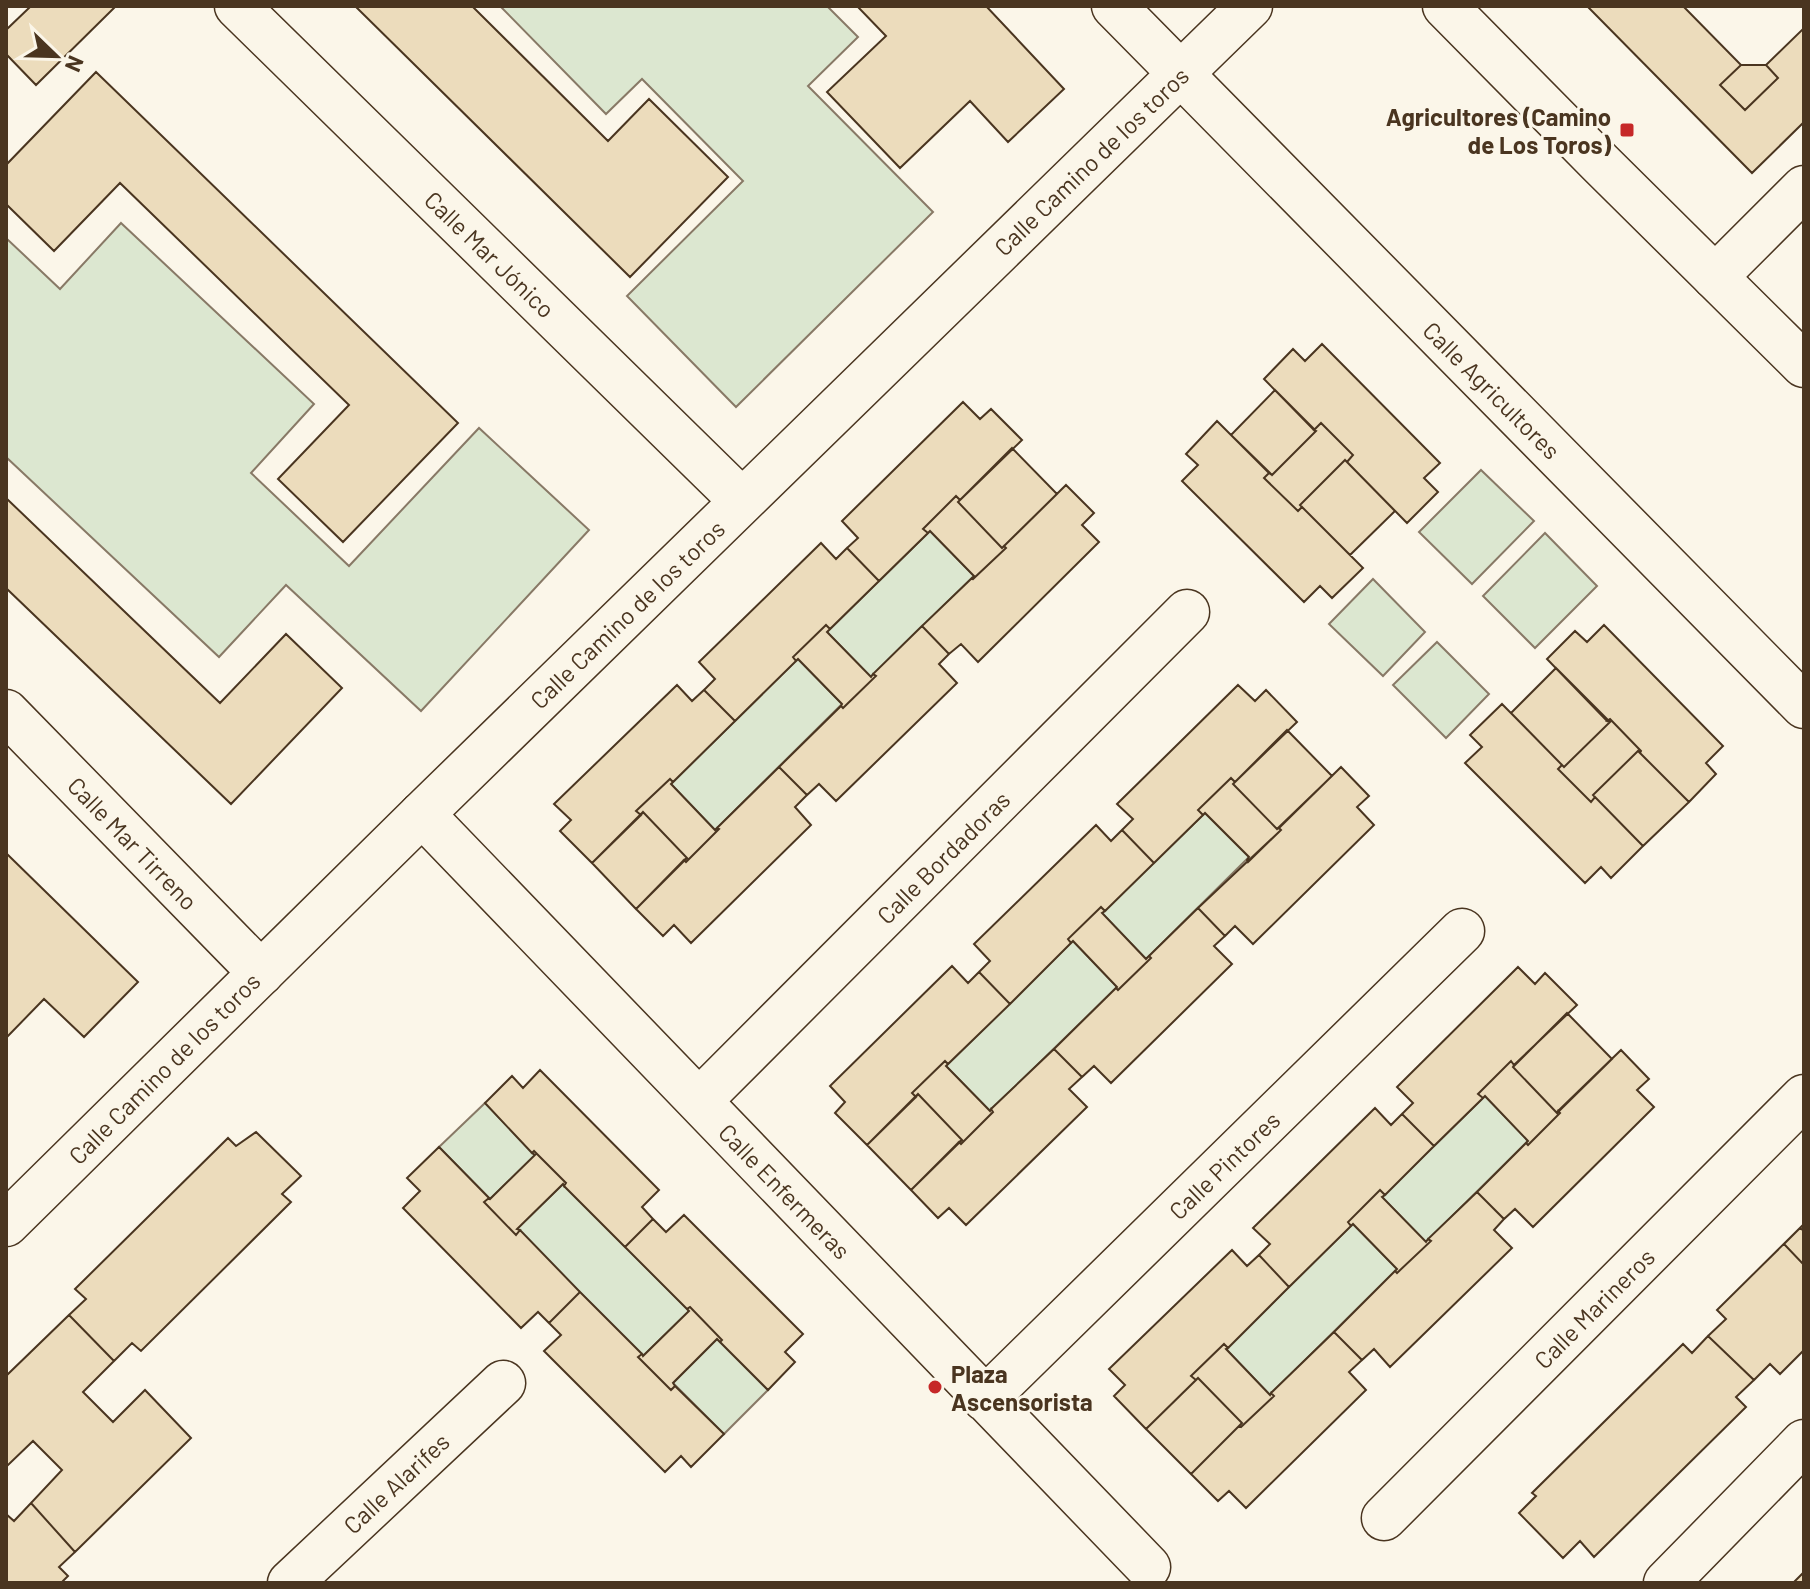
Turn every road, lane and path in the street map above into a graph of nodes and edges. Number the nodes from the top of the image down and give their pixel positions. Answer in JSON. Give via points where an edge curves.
{"nodes":[{"id":1,"x":237,"y":6,"type":"edge"},
{"id":2,"x":1114,"y":6,"type":"edge"},
{"id":3,"x":1250,"y":6,"type":"edge"},
{"id":4,"x":1445,"y":6,"type":"edge"},
{"id":5,"x":1181,"y":74,"type":"junction"},
{"id":6,"x":1804,"y":188,"type":"edge"},
{"id":7,"x":1715,"y":277,"type":"junction"},
{"id":8,"x":1804,"y":365,"type":"edge"},
{"id":9,"x":742,"y":501,"type":"junction"},
{"id":10,"x":1187,"y":612,"type":"dead end"},
{"id":11,"x":1804,"y":706,"type":"edge"},
{"id":12,"x":6,"y":712,"type":"edge"},
{"id":13,"x":422,"y":814,"type":"junction"},
{"id":14,"x":1462,"y":931,"type":"dead end"},
{"id":15,"x":261,"y":973,"type":"junction"},
{"id":16,"x":1804,"y":1097,"type":"edge"},
{"id":17,"x":699,"y":1101,"type":"junction"},
{"id":18,"x":6,"y":1224,"type":"edge"},
{"id":19,"x":503,"y":1383,"type":"dead end"},
{"id":20,"x":985,"y":1399,"type":"junction"},
{"id":21,"x":1804,"y":1442,"type":"edge"},
{"id":22,"x":1384,"y":1518,"type":"dead end"},
{"id":23,"x":1148,"y":1567,"type":"dead end"},
{"id":24,"x":290,"y":1583,"type":"edge"},
{"id":25,"x":1666,"y":1583,"type":"edge"}],
"edges":[{"from":1,"to":9,"type":"street","name":"Calle Mar Jónico"},
{"from":2,"to":5,"type":"street","name":"Calle Agricultores"},
{"from":3,"to":5,"type":"street","name":"Calle Camino de los toros"},
{"from":4,"to":7,"type":"street"},
{"from":5,"to":9,"type":"street","name":"Calle Camino de los toros"},
{"from":5,"to":11,"type":"street","name":"Calle Agricultores"},
{"from":6,"to":7,"type":"street"},
{"from":7,"to":8,"type":"street"},
{"from":9,"to":13,"type":"street","name":"Calle Camino de los toros"},
{"from":10,"to":17,"type":"street","name":"Calle Bordadoras"},
{"from":12,"to":15,"type":"street","name":"Calle Mar Tirreno"},
{"from":13,"to":15,"type":"street","name":"Calle Camino de los toros"},
{"from":13,"to":17,"type":"street","name":"Calle Enfermeras"},
{"from":14,"to":20,"type":"street","name":"Calle Pintores"},
{"from":15,"to":18,"type":"street","name":"Calle Camino de los toros"},
{"from":16,"to":22,"type":"street","name":"Calle Marineros"},
{"from":17,"to":20,"type":"street","name":"Calle Enfermeras"},
{"from":19,"to":24,"type":"street","name":"Calle Alarifes"},
{"from":20,"to":23,"type":"street","name":"Calle Enfermeras"},
{"from":21,"to":25,"type":"street"}]}
